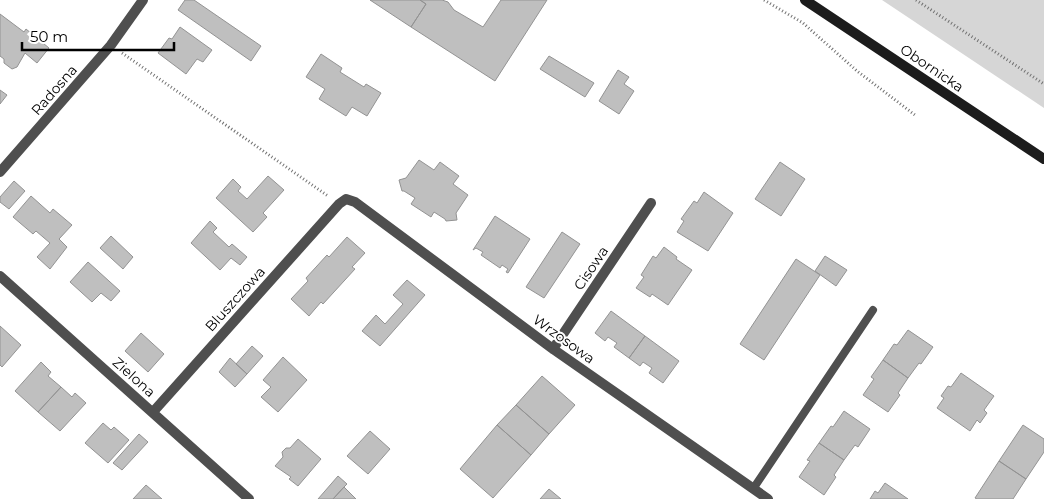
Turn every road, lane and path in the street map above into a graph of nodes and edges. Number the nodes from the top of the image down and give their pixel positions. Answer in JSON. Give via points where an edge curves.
{"nodes":[{"id":1,"x":143,"y":0,"type":"edge"},
{"id":2,"x":764,"y":0,"type":"edge"},
{"id":3,"x":805,"y":0,"type":"edge"},
{"id":4,"x":916,"y":0,"type":"edge"},
{"id":5,"x":111,"y":45,"type":"junction"},
{"id":6,"x":1044,"y":84,"type":"edge"},
{"id":7,"x":915,"y":115,"type":"dead end"},
{"id":8,"x":1044,"y":159,"type":"edge"},
{"id":9,"x":0,"y":172,"type":"edge"},
{"id":10,"x":343,"y":201,"type":"junction"},
{"id":11,"x":651,"y":203,"type":"dead end"},
{"id":12,"x":0,"y":276,"type":"edge"},
{"id":13,"x":873,"y":310,"type":"dead end"},
{"id":14,"x":553,"y":349,"type":"junction"},
{"id":15,"x":153,"y":412,"type":"junction"},
{"id":16,"x":753,"y":489,"type":"junction"},
{"id":17,"x":249,"y":499,"type":"edge"},
{"id":18,"x":768,"y":499,"type":"edge"}],
"edges":[{"from":1,"to":5,"type":"street","name":"Radosna"},
{"from":2,"to":7,"type":"path","via":[[803,23],[857,71]]},
{"from":3,"to":8,"type":"main road","name":"Obornicka"},
{"from":4,"to":6,"type":"path"},
{"from":5,"to":9,"type":"street","name":"Radosna"},
{"from":5,"to":10,"type":"path"},
{"from":10,"to":14,"type":"street","name":"Wrzosowa","via":[[355,202]]},
{"from":10,"to":15,"type":"street","name":"Bluszczowa"},
{"from":11,"to":14,"type":"street","name":"Cisowa"},
{"from":12,"to":15,"type":"street","name":"Zielona"},
{"from":13,"to":16,"type":"lane"},
{"from":14,"to":16,"type":"street","name":"Wrzosowa"},
{"from":15,"to":17,"type":"street","name":"Zielona"},
{"from":16,"to":18,"type":"street","name":"Wrzosowa"}]}
